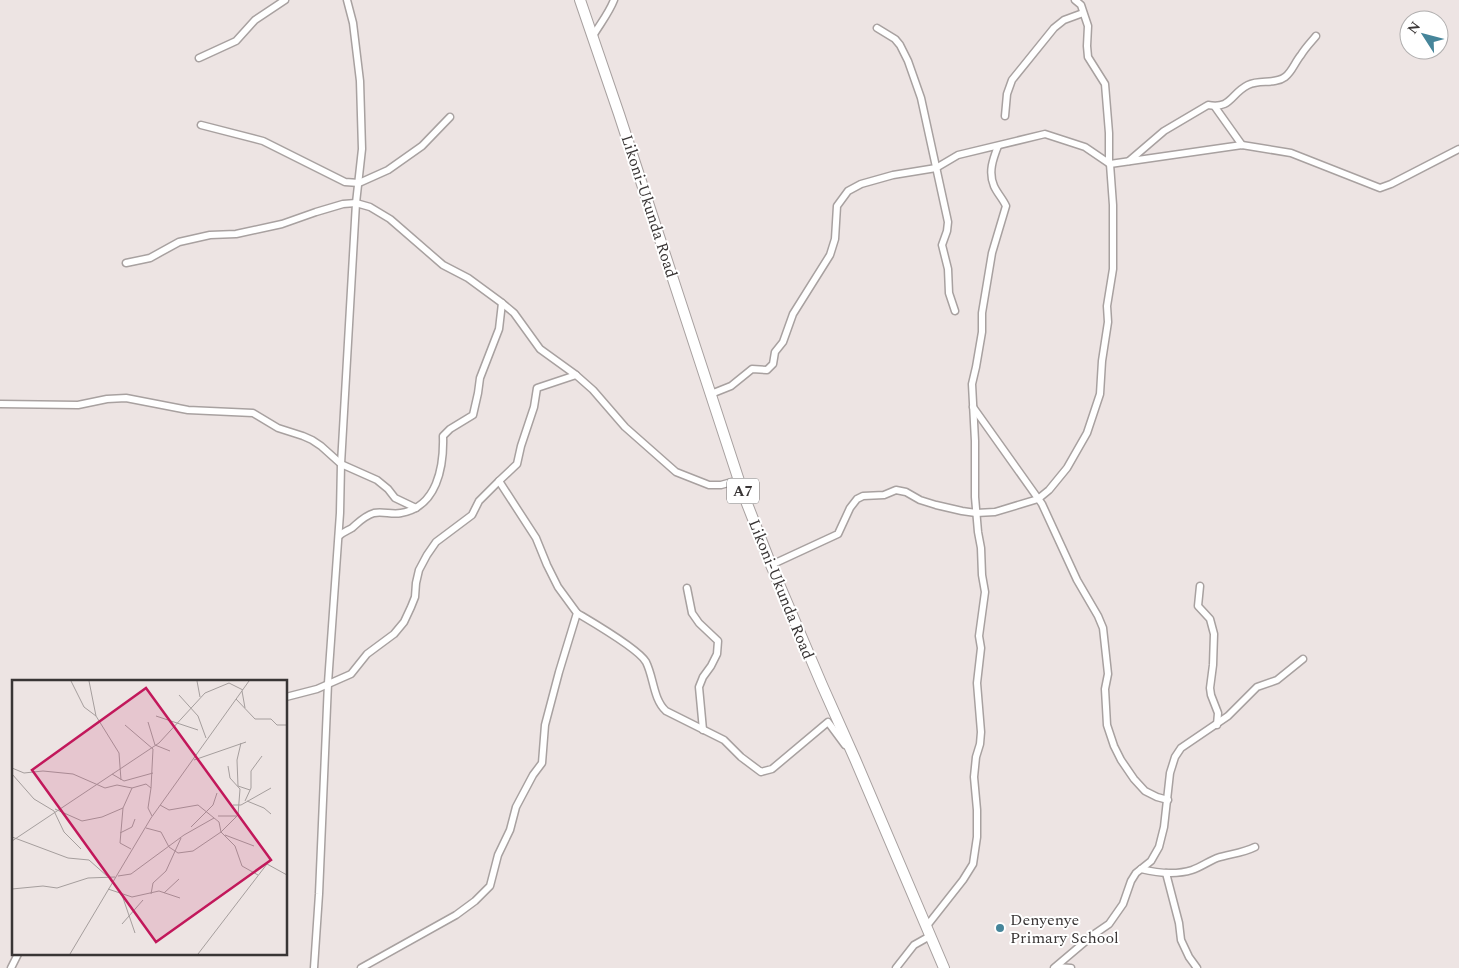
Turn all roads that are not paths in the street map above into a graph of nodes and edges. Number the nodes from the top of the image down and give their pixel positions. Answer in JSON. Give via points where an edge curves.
{"nodes":[{"id":1,"x":285,"y":0,"type":"edge"},
{"id":2,"x":348,"y":0,"type":"edge"},
{"id":3,"x":580,"y":0,"type":"edge"},
{"id":4,"x":614,"y":0,"type":"edge"},
{"id":5,"x":1075,"y":0,"type":"edge"},
{"id":6,"x":1083,"y":13,"type":"junction"},
{"id":7,"x":877,"y":28,"type":"dead end"},
{"id":8,"x":593,"y":36,"type":"junction"},
{"id":9,"x":1316,"y":36,"type":"dead end"},
{"id":10,"x":199,"y":58,"type":"dead end"},
{"id":11,"x":1215,"y":106,"type":"junction"},
{"id":12,"x":1005,"y":116,"type":"dead end"},
{"id":13,"x":450,"y":117,"type":"dead end"},
{"id":14,"x":202,"y":125,"type":"dead end"},
{"id":15,"x":1242,"y":145,"type":"junction"},
{"id":16,"x":998,"y":146,"type":"junction"},
{"id":17,"x":1459,"y":149,"type":"edge"},
{"id":18,"x":1128,"y":162,"type":"junction"},
{"id":19,"x":1110,"y":163,"type":"junction"},
{"id":20,"x":936,"y":168,"type":"junction"},
{"id":21,"x":359,"y":183,"type":"junction"},
{"id":22,"x":356,"y":204,"type":"junction"},
{"id":23,"x":126,"y":263,"type":"dead end"},
{"id":24,"x":502,"y":302,"type":"junction"},
{"id":25,"x":955,"y":311,"type":"dead end"},
{"id":26,"x":576,"y":375,"type":"junction"},
{"id":27,"x":711,"y":394,"type":"junction"},
{"id":28,"x":0,"y":404,"type":"edge"},
{"id":29,"x":973,"y":407,"type":"junction"},
{"id":30,"x":342,"y":464,"type":"junction"},
{"id":31,"x":739,"y":480,"type":"junction"},
{"id":32,"x":499,"y":481,"type":"junction"},
{"id":33,"x":1038,"y":499,"type":"junction"},
{"id":34,"x":416,"y":508,"type":"junction"},
{"id":35,"x":976,"y":513,"type":"junction"},
{"id":36,"x":339,"y":536,"type":"junction"},
{"id":37,"x":771,"y":565,"type":"junction"},
{"id":38,"x":1200,"y":586,"type":"dead end"},
{"id":39,"x":687,"y":588,"type":"dead end"},
{"id":40,"x":577,"y":613,"type":"junction"},
{"id":41,"x":1303,"y":659,"type":"dead end"},
{"id":42,"x":328,"y":683,"type":"junction"},
{"id":43,"x":288,"y":696,"type":"edge"},
{"id":44,"x":1217,"y":724,"type":"junction"},
{"id":45,"x":703,"y":730,"type":"junction"},
{"id":46,"x":855,"y":760,"type":"junction"},
{"id":47,"x":1168,"y":800,"type":"junction"},
{"id":48,"x":1255,"y":847,"type":"dead end"},
{"id":49,"x":1141,"y":869,"type":"junction"},
{"id":50,"x":1166,"y":873,"type":"junction"},
{"id":51,"x":928,"y":931,"type":"junction"},
{"id":52,"x":17,"y":956,"type":"edge"},
{"id":53,"x":11,"y":968,"type":"edge"},
{"id":54,"x":314,"y":968,"type":"edge"},
{"id":55,"x":361,"y":968,"type":"edge"},
{"id":56,"x":896,"y":968,"type":"edge"},
{"id":57,"x":944,"y":968,"type":"edge"},
{"id":58,"x":1055,"y":968,"type":"edge"},
{"id":59,"x":1071,"y":968,"type":"edge"},
{"id":60,"x":1197,"y":968,"type":"edge"}],
"edges":[{"from":1,"to":10,"type":"street","via":[[255,20],[236,41]]},
{"from":2,"to":21,"type":"street","via":[[360,81],[362,149]]},
{"from":3,"to":8,"type":"highway","name":"Likoni-Ukunda Road","number":"A7"},
{"from":4,"to":8,"type":"street"},
{"from":5,"to":6,"type":"street"},
{"from":6,"to":12,"type":"street","via":[[1064,20],[1054,28],[1012,80]]},
{"from":6,"to":19,"type":"street","via":[[1088,26],[1088,57],[1105,84]]},
{"from":7,"to":20,"type":"street","via":[[895,39],[908,61],[921,98]]},
{"from":8,"to":27,"type":"highway","name":"Likoni-Ukunda Road","number":"A7"},
{"from":9,"to":11,"type":"street","via":[[1278,82],[1252,83],[1225,105]]},
{"from":11,"to":15,"type":"street"},
{"from":11,"to":18,"type":"street","via":[[1208,106],[1164,131]]},
{"from":13,"to":21,"type":"street","via":[[422,146],[388,170]]},
{"from":14,"to":21,"type":"street","via":[[263,141],[345,182]]},
{"from":15,"to":17,"type":"street","via":[[1291,153],[1380,188]]},
{"from":15,"to":18,"type":"street"},
{"from":16,"to":19,"type":"street","via":[[1045,134],[1085,147]]},
{"from":16,"to":20,"type":"street","via":[[958,155]]},
{"from":16,"to":29,"type":"street","via":[[990,168],[994,186],[1006,206],[992,253],[982,313],[982,332],[972,384]]},
{"from":18,"to":19,"type":"street"},
{"from":19,"to":33,"type":"street","via":[[1113,269],[1100,394],[1079,448],[1067,468]]},
{"from":20,"to":25,"type":"street","via":[[948,222],[942,245]]},
{"from":20,"to":27,"type":"street","via":[[894,175],[848,191],[837,206],[835,239],[830,255],[794,314],[772,364],[767,370],[752,370],[731,386]]},
{"from":21,"to":22,"type":"street"},
{"from":22,"to":23,"type":"street","via":[[343,204],[282,224],[236,234],[210,235],[179,242],[150,258]]},
{"from":22,"to":24,"type":"street","via":[[370,207],[390,219],[442,265],[468,278]]},
{"from":22,"to":30,"type":"street"},
{"from":24,"to":26,"type":"street","via":[[540,349]]},
{"from":24,"to":34,"type":"street","via":[[499,329],[480,378],[473,415],[443,436],[440,474],[430,497]]},
{"from":26,"to":31,"type":"street","via":[[625,428],[676,472],[709,485]]},
{"from":26,"to":32,"type":"street","via":[[537,388],[518,464]]},
{"from":27,"to":31,"type":"highway","name":"Likoni-Ukunda Road","number":"A7"},
{"from":28,"to":30,"type":"street","via":[[78,405],[126,398],[188,410],[253,413],[278,428],[312,440]]},
{"from":29,"to":33,"type":"street"},
{"from":29,"to":35,"type":"street"},
{"from":30,"to":34,"type":"street","via":[[377,480],[395,498]]},
{"from":30,"to":36,"type":"street"},
{"from":31,"to":37,"type":"highway","name":"Likoni-Ukunda Road","number":"A7"},
{"from":32,"to":40,"type":"street","via":[[536,538],[558,587]]},
{"from":32,"to":42,"type":"street","via":[[479,501],[472,515],[436,542],[427,555],[419,570],[411,608],[394,634],[367,654],[351,674]]},
{"from":33,"to":35,"type":"street","via":[[996,512]]},
{"from":33,"to":47,"type":"street","via":[[1102,628],[1108,674],[1105,689],[1107,725],[1114,746],[1145,791]]},
{"from":34,"to":36,"type":"street","via":[[399,514],[375,513]]},
{"from":35,"to":37,"type":"street","via":[[936,505],[896,490],[884,495],[863,496],[850,508],[838,534]]},
{"from":35,"to":51,"type":"street","via":[[985,592],[977,683],[981,732],[974,777],[977,837],[973,864]]},
{"from":36,"to":42,"type":"street"},
{"from":37,"to":46,"type":"highway","name":"Likoni-Ukunda Road","number":"A7"},
{"from":38,"to":44,"type":"street","via":[[1198,606],[1210,619],[1214,634],[1210,688],[1218,713]]},
{"from":39,"to":45,"type":"street","via":[[692,613],[718,641],[717,654],[699,687]]},
{"from":40,"to":45,"type":"street","via":[[634,650],[645,661],[660,705]]},
{"from":40,"to":55,"type":"street","via":[[545,725],[542,763],[516,807],[490,886],[456,915]]},
{"from":41,"to":44,"type":"street","via":[[1277,680],[1257,687]]},
{"from":42,"to":43,"type":"street"},
{"from":42,"to":54,"type":"street"},
{"from":44,"to":47,"type":"street","via":[[1181,748],[1175,756]]},
{"from":45,"to":46,"type":"street","via":[[724,740],[761,772],[772,769],[828,722]]},
{"from":46,"to":51,"type":"highway","name":"Likoni-Ukunda Road","number":"A7"},
{"from":47,"to":49,"type":"street","via":[[1159,847],[1151,861]]},
{"from":48,"to":50,"type":"street","via":[[1189,871]]},
{"from":49,"to":50,"type":"street"},
{"from":49,"to":58,"type":"street","via":[[1131,881],[1123,904],[1109,924]]},
{"from":50,"to":60,"type":"street","via":[[1181,940]]},
{"from":51,"to":56,"type":"street"},
{"from":51,"to":57,"type":"highway","name":"Likoni-Ukunda Road","number":"A7"},
{"from":52,"to":53,"type":"street"},
{"from":58,"to":59,"type":"street"}]}
